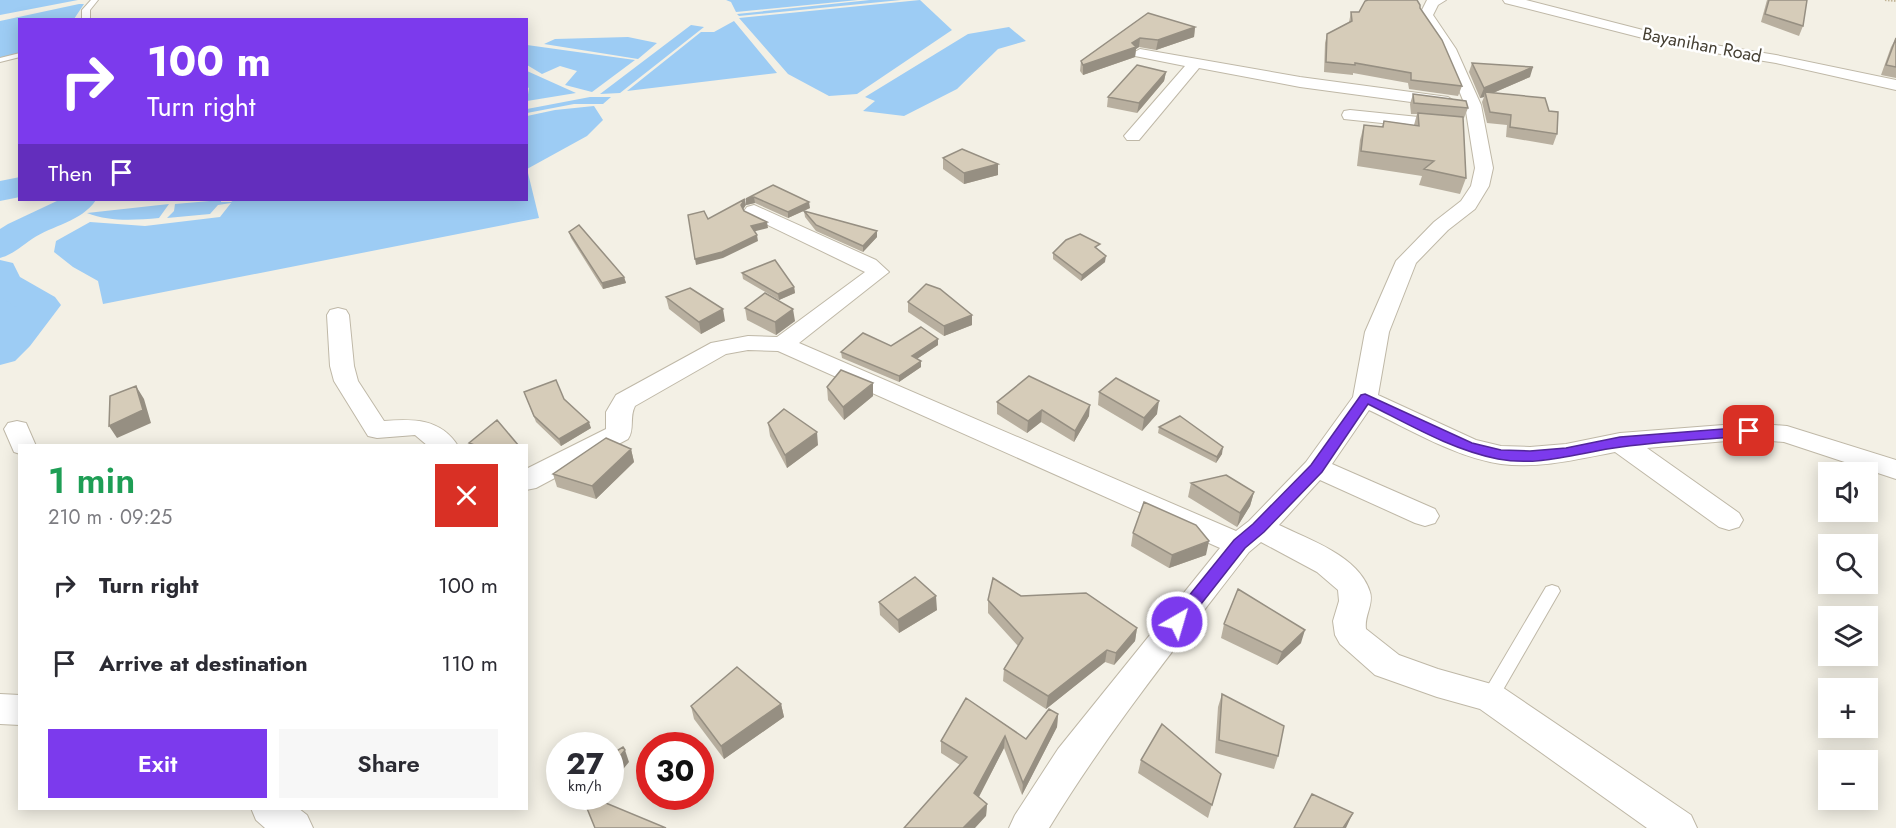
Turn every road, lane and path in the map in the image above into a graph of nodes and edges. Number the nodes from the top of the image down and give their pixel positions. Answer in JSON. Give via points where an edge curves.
{"nodes":[{"id":1,"x":95,"y":0,"type":"edge"},
{"id":2,"x":1439,"y":0,"type":"edge"},
{"id":3,"x":1510,"y":0,"type":"edge"},
{"id":4,"x":1885,"y":0,"type":"edge"},
{"id":5,"x":1896,"y":1,"type":"edge"},
{"id":6,"x":86,"y":18,"type":"edge"},
{"id":7,"x":1140,"y":53,"type":"edge"},
{"id":8,"x":18,"y":56,"type":"edge"},
{"id":9,"x":0,"y":60,"type":"edge"},
{"id":10,"x":1194,"y":64,"type":"junction"},
{"id":11,"x":1896,"y":85,"type":"edge"},
{"id":12,"x":1350,"y":115,"type":"dead end"},
{"id":13,"x":1474,"y":116,"type":"junction"},
{"id":14,"x":1133,"y":136,"type":"dead end"},
{"id":15,"x":754,"y":211,"type":"dead end"},
{"id":16,"x":338,"y":315,"type":"dead end"},
{"id":17,"x":782,"y":344,"type":"junction"},
{"id":18,"x":1365,"y":398,"type":"junction"},
{"id":19,"x":1620,"y":442,"type":"junction"},
{"id":20,"x":443,"y":444,"type":"edge"},
{"id":21,"x":1316,"y":468,"type":"junction"},
{"id":22,"x":1896,"y":470,"type":"edge"},
{"id":23,"x":528,"y":480,"type":"edge"},
{"id":24,"x":1425,"y":516,"type":"dead end"},
{"id":25,"x":1729,"y":520,"type":"dead end"},
{"id":26,"x":1249,"y":536,"type":"junction"},
{"id":27,"x":1552,"y":591,"type":"dead end"},
{"id":28,"x":1490,"y":697,"type":"junction"},
{"id":29,"x":0,"y":709,"type":"edge"},
{"id":30,"x":18,"y":710,"type":"edge"},
{"id":31,"x":271,"y":810,"type":"edge"},
{"id":32,"x":294,"y":828,"type":"edge"},
{"id":33,"x":1028,"y":828,"type":"edge"},
{"id":34,"x":1678,"y":828,"type":"edge"}],
"edges":[{"from":1,"to":6,"type":"lane","via":[[86,10]]},
{"from":2,"to":13,"type":"street","via":[[1432,3],[1426,16],[1449,49]]},
{"from":3,"to":11,"type":"street","name":"Bayanihan Road","via":[[1678,42]]},
{"from":4,"to":5,"type":"path"},
{"from":7,"to":10,"type":"street"},
{"from":8,"to":9,"type":"lane"},
{"from":10,"to":13,"type":"street"},
{"from":10,"to":14,"type":"street"},
{"from":12,"to":13,"type":"street"},
{"from":13,"to":18,"type":"street","via":[[1484,168],[1480,186],[1468,205],[1406,261],[1377,332]]},
{"from":15,"to":17,"type":"street","via":[[869,264],[878,272]]},
{"from":16,"to":20,"type":"street","via":[[346,381],[377,430],[425,429]]},
{"from":17,"to":23,"type":"street","via":[[748,343],[719,348],[625,401],[619,412],[618,433]]},
{"from":17,"to":26,"type":"street"},
{"from":18,"to":19,"type":"street","via":[[1467,446],[1501,454],[1566,453]]},
{"from":18,"to":21,"type":"street"},
{"from":19,"to":22,"type":"street","via":[[1749,431],[1787,434]]},
{"from":19,"to":25,"type":"street"},
{"from":21,"to":24,"type":"street"},
{"from":21,"to":26,"type":"street"},
{"from":26,"to":28,"type":"street","via":[[1335,568],[1355,594],[1348,619],[1351,635],[1387,665]]},
{"from":26,"to":33,"type":"street","via":[[1125,688],[1071,760]]},
{"from":27,"to":28,"type":"lane"},
{"from":28,"to":34,"type":"street"},
{"from":29,"to":30,"type":"street"},
{"from":31,"to":32,"type":"street"}]}
